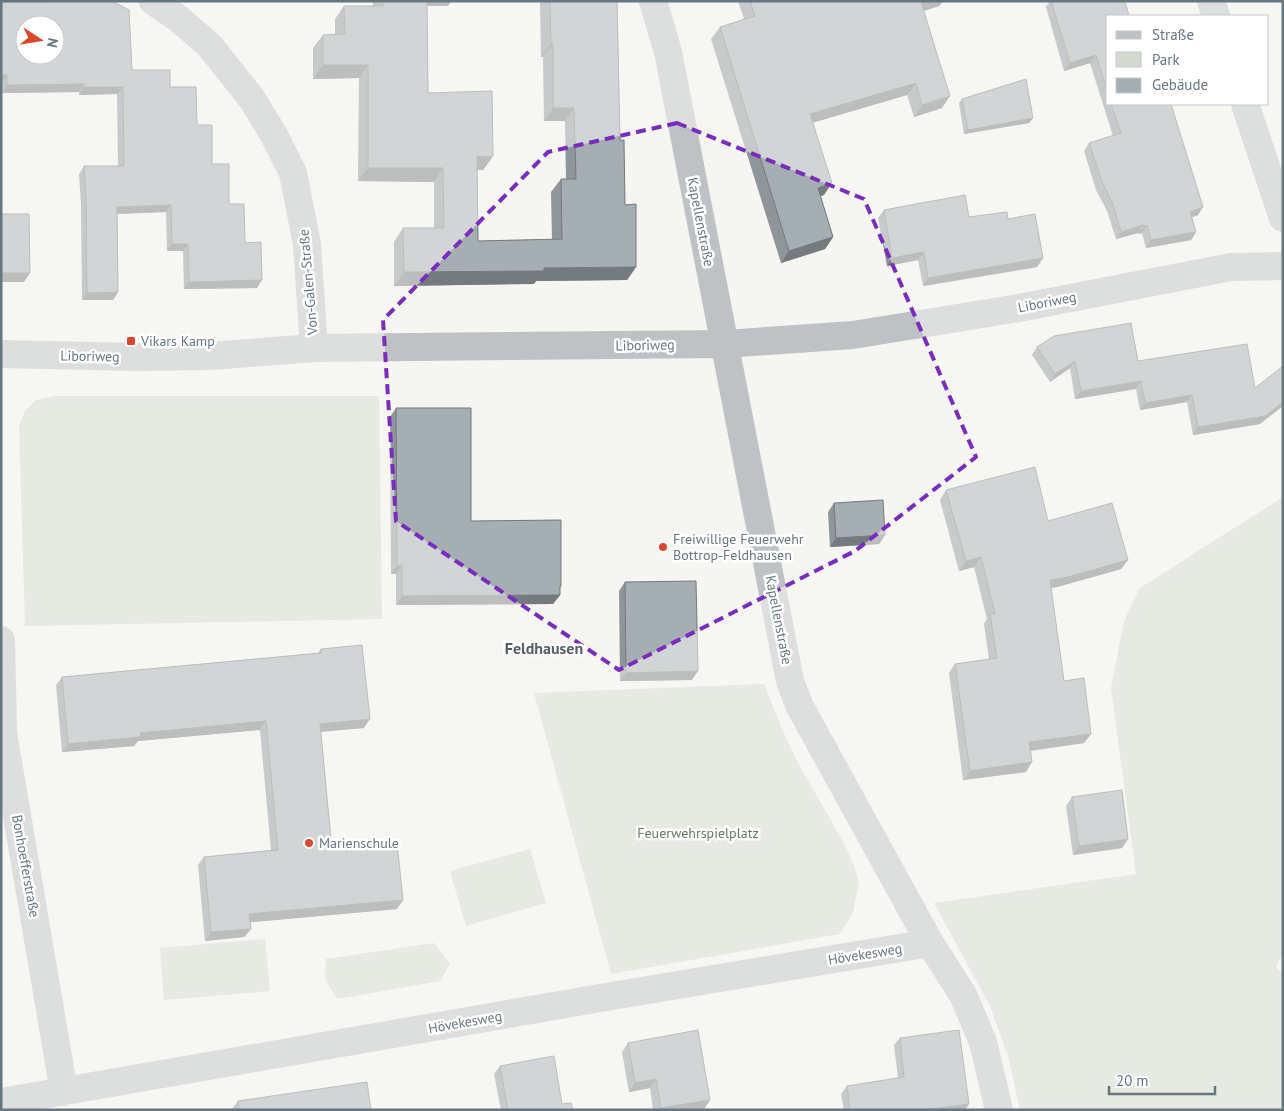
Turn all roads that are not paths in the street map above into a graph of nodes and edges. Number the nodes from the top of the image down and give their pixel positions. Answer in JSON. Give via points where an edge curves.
{"nodes":[{"id":1,"x":152,"y":1,"type":"edge"},
{"id":2,"x":653,"y":1,"type":"edge"},
{"id":3,"x":1210,"y":1,"type":"edge"},
{"id":4,"x":1216,"y":15,"type":"edge"},
{"id":5,"x":1245,"y":105,"type":"edge"},
{"id":6,"x":1283,"y":218,"type":"edge"},
{"id":7,"x":1283,"y":266,"type":"edge"},
{"id":8,"x":725,"y":344,"type":"junction"},
{"id":9,"x":314,"y":348,"type":"junction"},
{"id":10,"x":1,"y":354,"type":"edge"},
{"id":11,"x":1,"y":640,"type":"edge"},
{"id":12,"x":930,"y":943,"type":"junction"},
{"id":13,"x":64,"y":1092,"type":"junction"},
{"id":14,"x":1,"y":1102,"type":"edge"},
{"id":15,"x":999,"y":1110,"type":"edge"}],
"edges":[{"from":1,"to":9,"type":"street","name":"Von-Galen-Straße","via":[[210,46],[252,99],[293,174],[307,244]]},
{"from":2,"to":8,"type":"street","name":"Kapellenstraße","via":[[668,52]]},
{"from":3,"to":4,"type":"street"},
{"from":5,"to":6,"type":"street"},
{"from":7,"to":8,"type":"street","name":"Liboriweg","via":[[1231,267],[1019,308],[853,335]]},
{"from":8,"to":9,"type":"street","name":"Liboriweg"},
{"from":8,"to":12,"type":"street","name":"Kapellenstraße","via":[[790,682],[799,705]]},
{"from":9,"to":10,"type":"street","name":"Liboriweg","via":[[210,356]]},
{"from":11,"to":13,"type":"street","name":"Bonhoefferstraße","via":[[3,733]]},
{"from":12,"to":13,"type":"street","name":"Hövekesweg"},
{"from":12,"to":15,"type":"street","name":"Kapellenstraße","via":[[962,994],[983,1042]]},
{"from":13,"to":14,"type":"street","name":"Hövekesweg"}]}
